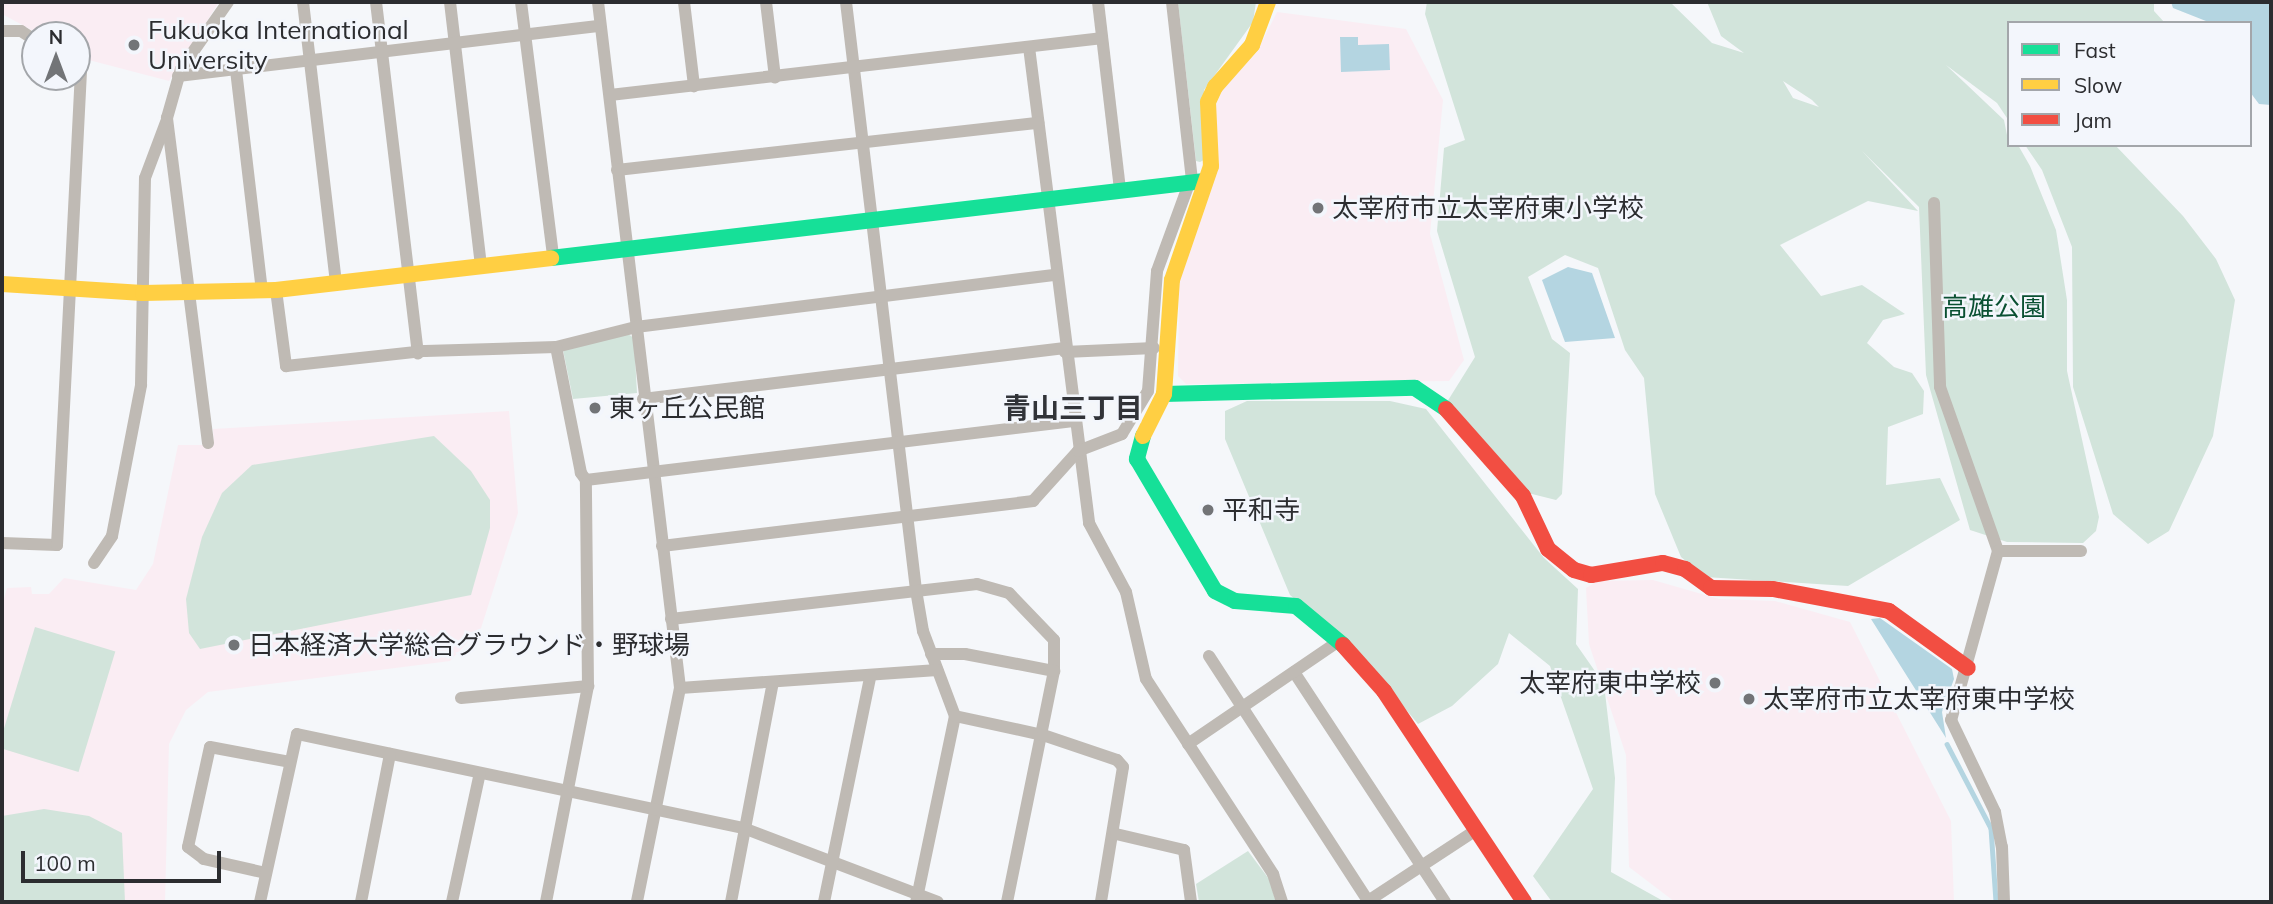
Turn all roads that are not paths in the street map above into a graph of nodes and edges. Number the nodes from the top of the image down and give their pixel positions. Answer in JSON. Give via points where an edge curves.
{"nodes":[{"id":1,"x":228,"y":2,"type":"edge"},
{"id":2,"x":303,"y":2,"type":"edge"},
{"id":3,"x":376,"y":2,"type":"edge"},
{"id":4,"x":450,"y":2,"type":"edge"},
{"id":5,"x":521,"y":2,"type":"edge"},
{"id":6,"x":598,"y":2,"type":"edge"},
{"id":7,"x":684,"y":2,"type":"edge"},
{"id":8,"x":766,"y":2,"type":"edge"},
{"id":9,"x":846,"y":2,"type":"edge"},
{"id":10,"x":1098,"y":2,"type":"edge"},
{"id":11,"x":1172,"y":2,"type":"edge"},
{"id":12,"x":1268,"y":2,"type":"edge"},
{"id":13,"x":600,"y":26,"type":"junction"},
{"id":14,"x":2,"y":31,"type":"edge"},
{"id":15,"x":21,"y":31,"type":"edge"},
{"id":16,"x":525,"y":34,"type":"junction"},
{"id":17,"x":1101,"y":38,"type":"junction"},
{"id":18,"x":455,"y":42,"type":"junction"},
{"id":19,"x":1029,"y":47,"type":"junction"},
{"id":20,"x":383,"y":52,"type":"junction"},
{"id":21,"x":310,"y":61,"type":"junction"},
{"id":22,"x":854,"y":68,"type":"junction"},
{"id":23,"x":236,"y":71,"type":"junction"},
{"id":24,"x":178,"y":76,"type":"junction"},
{"id":25,"x":775,"y":77,"type":"junction"},
{"id":26,"x":694,"y":86,"type":"junction"},
{"id":27,"x":80,"y":91,"type":"edge"},
{"id":28,"x":610,"y":95,"type":"junction"},
{"id":29,"x":167,"y":118,"type":"junction"},
{"id":30,"x":1038,"y":123,"type":"junction"},
{"id":31,"x":863,"y":141,"type":"junction"},
{"id":32,"x":617,"y":170,"type":"junction"},
{"id":33,"x":1195,"y":181,"type":"junction"},
{"id":34,"x":1120,"y":189,"type":"junction"},
{"id":35,"x":1048,"y":198,"type":"junction"},
{"id":36,"x":1934,"y":203,"type":"dead end"},
{"id":37,"x":873,"y":218,"type":"junction"},
{"id":38,"x":628,"y":248,"type":"junction"},
{"id":39,"x":553,"y":257,"type":"junction"},
{"id":40,"x":481,"y":266,"type":"junction"},
{"id":41,"x":408,"y":275,"type":"junction"},
{"id":42,"x":1056,"y":275,"type":"junction"},
{"id":43,"x":336,"y":283,"type":"junction"},
{"id":44,"x":2,"y":284,"type":"edge"},
{"id":45,"x":69,"y":289,"type":"junction"},
{"id":46,"x":269,"y":290,"type":"junction"},
{"id":47,"x":143,"y":293,"type":"junction"},
{"id":48,"x":190,"y":293,"type":"junction"},
{"id":49,"x":881,"y":297,"type":"junction"},
{"id":50,"x":636,"y":327,"type":"junction"},
{"id":51,"x":556,"y":347,"type":"junction"},
{"id":52,"x":1154,"y":348,"type":"junction"},
{"id":53,"x":1065,"y":350,"type":"junction"},
{"id":54,"x":418,"y":353,"type":"junction"},
{"id":55,"x":890,"y":369,"type":"junction"},
{"id":56,"x":1164,"y":394,"type":"junction"},
{"id":57,"x":643,"y":399,"type":"junction"},
{"id":58,"x":1073,"y":421,"type":"junction"},
{"id":59,"x":899,"y":442,"type":"junction"},
{"id":60,"x":208,"y":443,"type":"dead end"},
{"id":61,"x":1078,"y":451,"type":"junction"},
{"id":62,"x":654,"y":474,"type":"junction"},
{"id":63,"x":586,"y":480,"type":"junction"},
{"id":64,"x":908,"y":518,"type":"junction"},
{"id":65,"x":2,"y":543,"type":"edge"},
{"id":66,"x":662,"y":545,"type":"junction"},
{"id":67,"x":1998,"y":551,"type":"junction"},
{"id":68,"x":2081,"y":551,"type":"dead end"},
{"id":69,"x":94,"y":563,"type":"dead end"},
{"id":70,"x":916,"y":590,"type":"junction"},
{"id":71,"x":671,"y":619,"type":"junction"},
{"id":72,"x":1339,"y":642,"type":"junction"},
{"id":73,"x":930,"y":654,"type":"junction"},
{"id":74,"x":1209,"y":656,"type":"dead end"},
{"id":75,"x":1968,"y":668,"type":"junction"},
{"id":76,"x":937,"y":670,"type":"junction"},
{"id":77,"x":1054,"y":671,"type":"junction"},
{"id":78,"x":1294,"y":673,"type":"junction"},
{"id":79,"x":870,"y":677,"type":"junction"},
{"id":80,"x":773,"y":682,"type":"junction"},
{"id":81,"x":588,"y":686,"type":"junction"},
{"id":82,"x":680,"y":688,"type":"junction"},
{"id":83,"x":461,"y":698,"type":"dead end"},
{"id":84,"x":1243,"y":707,"type":"junction"},
{"id":85,"x":955,"y":716,"type":"junction"},
{"id":86,"x":1043,"y":735,"type":"junction"},
{"id":87,"x":1188,"y":744,"type":"junction"},
{"id":88,"x":390,"y":754,"type":"junction"},
{"id":89,"x":290,"y":762,"type":"junction"},
{"id":90,"x":481,"y":773,"type":"junction"},
{"id":91,"x":570,"y":792,"type":"junction"},
{"id":92,"x":656,"y":810,"type":"junction"},
{"id":93,"x":746,"y":829,"type":"junction"},
{"id":94,"x":1476,"y":830,"type":"junction"},
{"id":95,"x":1116,"y":834,"type":"junction"},
{"id":96,"x":832,"y":864,"type":"junction"},
{"id":97,"x":1421,"y":866,"type":"junction"},
{"id":98,"x":266,"y":873,"type":"junction"},
{"id":99,"x":916,"y":900,"type":"edge"},
{"id":100,"x":260,"y":902,"type":"edge"},
{"id":101,"x":361,"y":902,"type":"edge"},
{"id":102,"x":452,"y":902,"type":"edge"},
{"id":103,"x":546,"y":902,"type":"edge"},
{"id":104,"x":637,"y":902,"type":"edge"},
{"id":105,"x":731,"y":902,"type":"edge"},
{"id":106,"x":824,"y":902,"type":"edge"},
{"id":107,"x":938,"y":902,"type":"edge"},
{"id":108,"x":1007,"y":902,"type":"edge"},
{"id":109,"x":1101,"y":902,"type":"edge"},
{"id":110,"x":1191,"y":902,"type":"edge"},
{"id":111,"x":1282,"y":902,"type":"edge"},
{"id":112,"x":1368,"y":902,"type":"edge"},
{"id":113,"x":1444,"y":902,"type":"edge"},
{"id":114,"x":1524,"y":902,"type":"edge"},
{"id":115,"x":2004,"y":902,"type":"edge"}],
"edges":[{"from":1,"to":24,"type":"street"},
{"from":2,"to":21,"type":"street"},
{"from":3,"to":20,"type":"street"},
{"from":4,"to":18,"type":"street"},
{"from":5,"to":16,"type":"street"},
{"from":6,"to":13,"type":"street"},
{"from":7,"to":26,"type":"street"},
{"from":8,"to":25,"type":"street"},
{"from":9,"to":22,"type":"street"},
{"from":10,"to":17,"type":"street"},
{"from":11,"to":33,"type":"street"},
{"from":12,"to":33,"type":"street","via":[[1252,46],[1215,87],[1208,102],[1211,166]]},
{"from":13,"to":16,"type":"street"},
{"from":13,"to":28,"type":"street"},
{"from":14,"to":15,"type":"street"},
{"from":16,"to":18,"type":"street"},
{"from":16,"to":39,"type":"street"},
{"from":17,"to":19,"type":"street"},
{"from":17,"to":34,"type":"street"},
{"from":18,"to":20,"type":"street"},
{"from":18,"to":40,"type":"street"},
{"from":19,"to":22,"type":"street"},
{"from":19,"to":30,"type":"street"},
{"from":20,"to":21,"type":"street"},
{"from":20,"to":41,"type":"street"},
{"from":21,"to":23,"type":"street"},
{"from":21,"to":43,"type":"street"},
{"from":22,"to":25,"type":"street"},
{"from":22,"to":31,"type":"street"},
{"from":23,"to":24,"type":"street"},
{"from":23,"to":46,"type":"street"},
{"from":24,"to":29,"type":"street"},
{"from":25,"to":26,"type":"street"},
{"from":26,"to":28,"type":"street"},
{"from":27,"to":45,"type":"street"},
{"from":28,"to":32,"type":"street"},
{"from":29,"to":47,"type":"street","via":[[145,178]]},
{"from":29,"to":48,"type":"street"},
{"from":30,"to":31,"type":"street"},
{"from":30,"to":35,"type":"street"},
{"from":31,"to":32,"type":"street"},
{"from":31,"to":37,"type":"street"},
{"from":32,"to":38,"type":"street"},
{"from":33,"to":34,"type":"street"},
{"from":33,"to":52,"type":"street","via":[[1157,271]]},
{"from":33,"to":56,"type":"street","via":[[1172,280]]},
{"from":34,"to":35,"type":"street"},
{"from":35,"to":37,"type":"street"},
{"from":35,"to":42,"type":"street"},
{"from":36,"to":67,"type":"street","via":[[1940,387]]},
{"from":37,"to":38,"type":"street"},
{"from":37,"to":49,"type":"street"},
{"from":38,"to":39,"type":"street"},
{"from":38,"to":50,"type":"street"},
{"from":39,"to":40,"type":"street"},
{"from":40,"to":41,"type":"street"},
{"from":41,"to":43,"type":"street"},
{"from":41,"to":54,"type":"street"},
{"from":42,"to":49,"type":"street"},
{"from":42,"to":53,"type":"street"},
{"from":43,"to":46,"type":"street"},
{"from":44,"to":45,"type":"street"},
{"from":45,"to":47,"type":"street"},
{"from":45,"to":65,"type":"street","via":[[57,545]]},
{"from":46,"to":48,"type":"street"},
{"from":46,"to":54,"type":"street","via":[[286,366]]},
{"from":47,"to":48,"type":"street"},
{"from":47,"to":69,"type":"street","via":[[141,385],[112,536]]},
{"from":48,"to":60,"type":"street"},
{"from":49,"to":50,"type":"street"},
{"from":49,"to":55,"type":"street"},
{"from":50,"to":51,"type":"street"},
{"from":50,"to":57,"type":"street"},
{"from":51,"to":54,"type":"street"},
{"from":51,"to":63,"type":"street"},
{"from":52,"to":53,"type":"street"},
{"from":52,"to":61,"type":"street","via":[[1150,384],[1125,430]]},
{"from":53,"to":55,"type":"street"},
{"from":53,"to":58,"type":"street"},
{"from":55,"to":57,"type":"street"},
{"from":55,"to":59,"type":"street"},
{"from":56,"to":72,"type":"street","via":[[1138,446],[1138,459],[1209,585],[1234,601],[1291,603]]},
{"from":56,"to":75,"type":"street","via":[[1415,388],[1437,399],[1498,465],[1523,496],[1548,550],[1574,570],[1591,575],[1663,563],[1685,569],[1711,588],[1773,589],[1889,611]]},
{"from":57,"to":62,"type":"street"},
{"from":58,"to":59,"type":"street"},
{"from":58,"to":61,"type":"street"},
{"from":59,"to":62,"type":"street"},
{"from":59,"to":64,"type":"street"},
{"from":61,"to":64,"type":"street","via":[[1032,501]]},
{"from":61,"to":87,"type":"street","via":[[1089,523],[1129,599],[1139,665]]},
{"from":62,"to":63,"type":"street"},
{"from":62,"to":66,"type":"street"},
{"from":63,"to":81,"type":"street"},
{"from":64,"to":66,"type":"street"},
{"from":64,"to":70,"type":"street"},
{"from":66,"to":71,"type":"street"},
{"from":67,"to":68,"type":"street"},
{"from":67,"to":75,"type":"street"},
{"from":70,"to":71,"type":"street"},
{"from":70,"to":73,"type":"street"},
{"from":70,"to":77,"type":"street","via":[[977,584],[1009,593],[1054,640]]},
{"from":71,"to":82,"type":"street"},
{"from":72,"to":78,"type":"street"},
{"from":72,"to":94,"type":"street","via":[[1384,691]]},
{"from":73,"to":76,"type":"street"},
{"from":73,"to":77,"type":"street","via":[[965,654]]},
{"from":74,"to":84,"type":"street"},
{"from":75,"to":115,"type":"street","via":[[1951,720],[1995,812]]},
{"from":76,"to":79,"type":"street"},
{"from":76,"to":85,"type":"street"},
{"from":77,"to":86,"type":"street"},
{"from":78,"to":84,"type":"street"},
{"from":78,"to":97,"type":"street"},
{"from":79,"to":80,"type":"street"},
{"from":79,"to":96,"type":"street"},
{"from":80,"to":82,"type":"street"},
{"from":80,"to":93,"type":"street"},
{"from":81,"to":83,"type":"street"},
{"from":81,"to":91,"type":"street"},
{"from":82,"to":92,"type":"street"},
{"from":84,"to":87,"type":"street"},
{"from":84,"to":112,"type":"street"},
{"from":85,"to":86,"type":"street"},
{"from":85,"to":99,"type":"street"},
{"from":86,"to":95,"type":"street","via":[[1117,760],[1123,767]]},
{"from":86,"to":108,"type":"street"},
{"from":87,"to":111,"type":"street","via":[[1273,874]]},
{"from":88,"to":89,"type":"street","via":[[297,734]]},
{"from":88,"to":90,"type":"street"},
{"from":88,"to":101,"type":"street"},
{"from":89,"to":98,"type":"street"},
{"from":89,"to":98,"type":"street","via":[[210,747],[188,847],[204,859]]},
{"from":90,"to":91,"type":"street"},
{"from":90,"to":102,"type":"street"},
{"from":91,"to":92,"type":"street"},
{"from":91,"to":103,"type":"street"},
{"from":92,"to":93,"type":"street"},
{"from":92,"to":104,"type":"street"},
{"from":93,"to":96,"type":"street"},
{"from":93,"to":105,"type":"street"},
{"from":94,"to":97,"type":"street"},
{"from":94,"to":114,"type":"street"},
{"from":95,"to":109,"type":"street"},
{"from":95,"to":110,"type":"street","via":[[1184,850]]},
{"from":96,"to":99,"type":"street"},
{"from":96,"to":106,"type":"street"},
{"from":97,"to":112,"type":"street"},
{"from":97,"to":113,"type":"street"},
{"from":98,"to":100,"type":"street"},
{"from":99,"to":107,"type":"street"}]}
